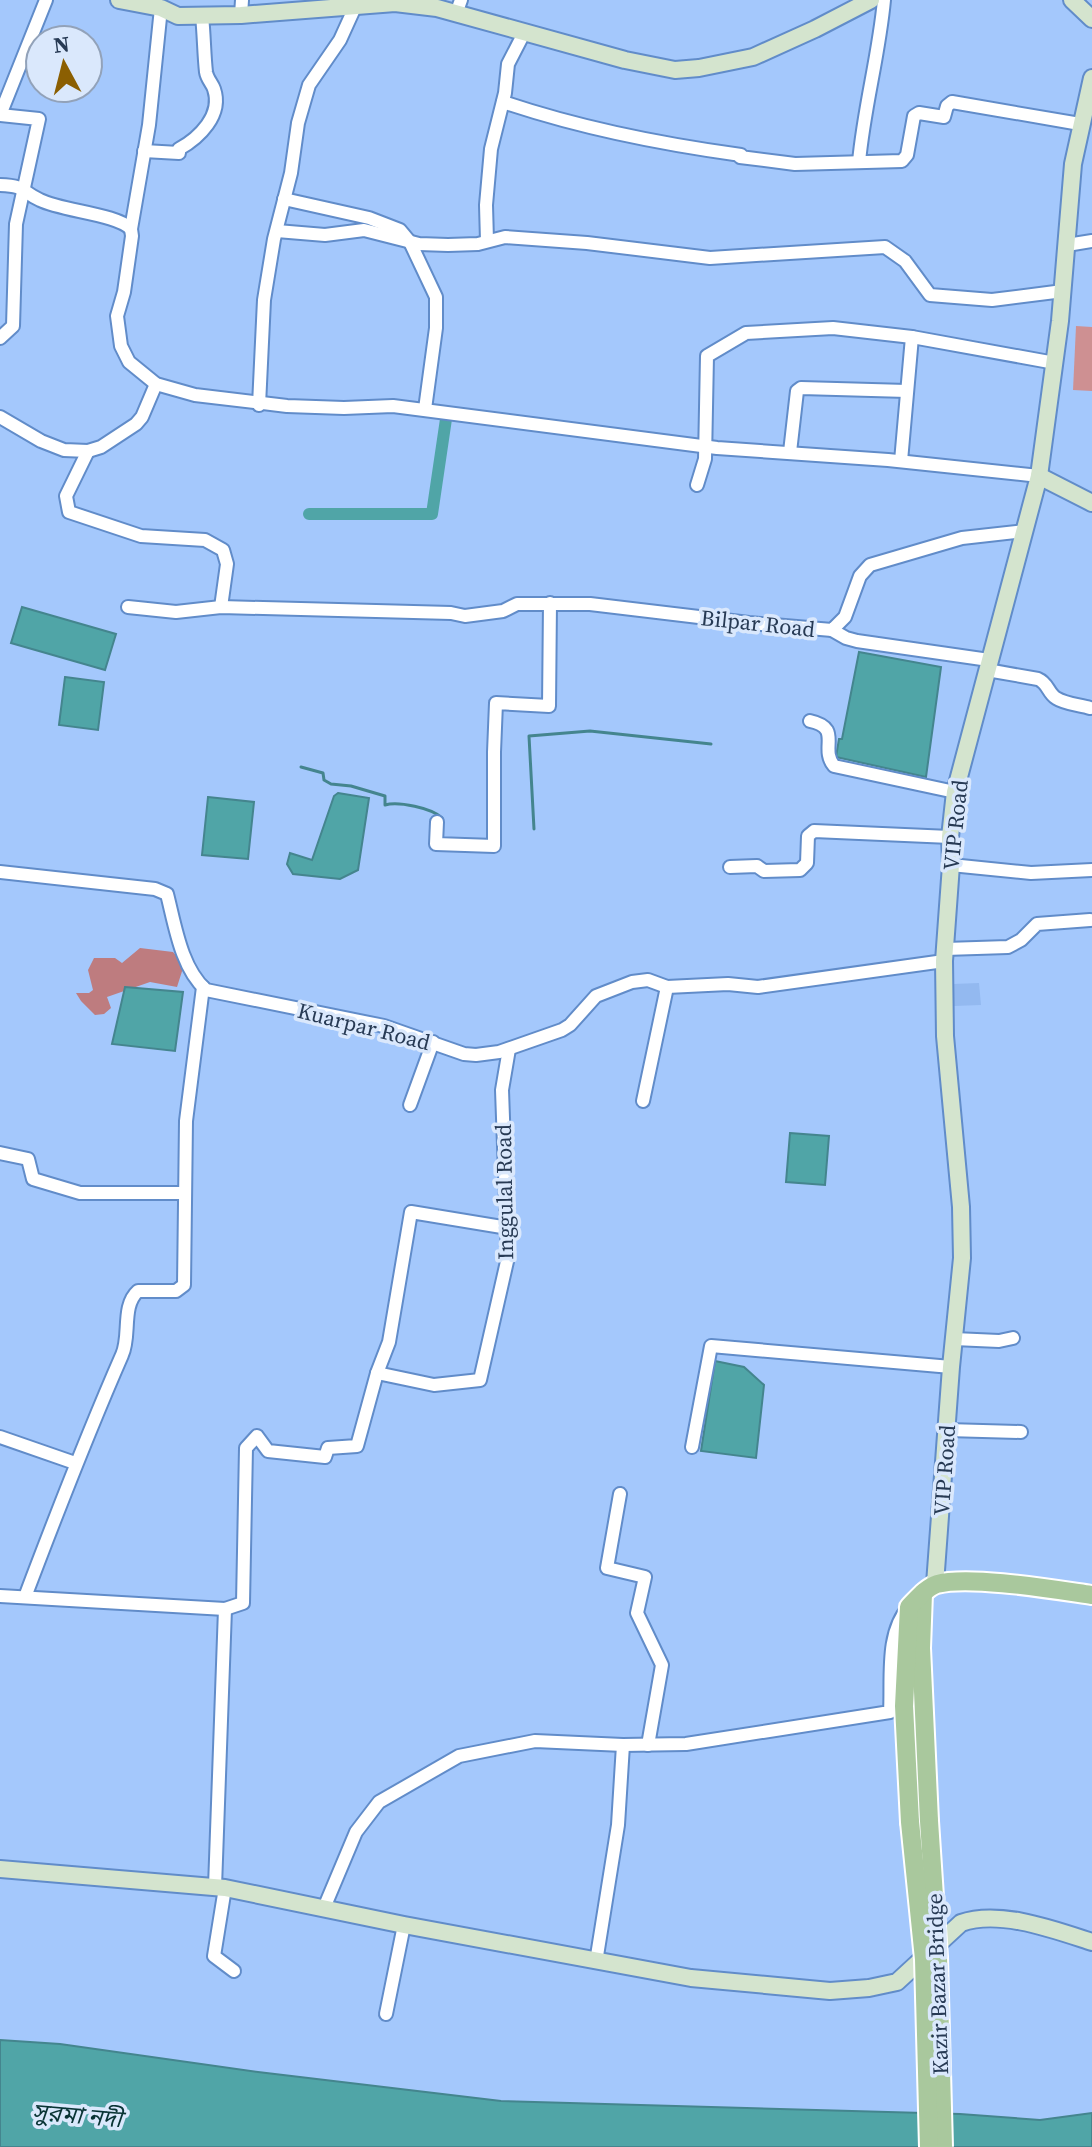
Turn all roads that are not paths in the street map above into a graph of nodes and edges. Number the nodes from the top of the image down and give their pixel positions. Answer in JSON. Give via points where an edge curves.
{"nodes":[{"id":1,"x":46,"y":0,"type":"edge"},
{"id":2,"x":119,"y":0,"type":"edge"},
{"id":3,"x":871,"y":0,"type":"edge"},
{"id":4,"x":884,"y":0,"type":"edge"},
{"id":5,"x":1072,"y":0,"type":"edge"},
{"id":6,"x":396,"y":2,"type":"edge"},
{"id":7,"x":459,"y":6,"type":"edge"},
{"id":8,"x":241,"y":7,"type":"edge"},
{"id":9,"x":355,"y":7,"type":"junction"},
{"id":10,"x":161,"y":8,"type":"junction"},
{"id":11,"x":202,"y":16,"type":"junction"},
{"id":12,"x":1092,"y":19,"type":"edge"},
{"id":13,"x":524,"y":33,"type":"junction"},
{"id":14,"x":1092,"y":78,"type":"edge"},
{"id":15,"x":503,"y":102,"type":"junction"},
{"id":16,"x":0,"y":115,"type":"edge"},
{"id":17,"x":1080,"y":124,"type":"junction"},
{"id":18,"x":144,"y":151,"type":"junction"},
{"id":19,"x":859,"y":162,"type":"junction"},
{"id":20,"x":0,"y":185,"type":"edge"},
{"id":21,"x":25,"y":188,"type":"junction"},
{"id":22,"x":284,"y":199,"type":"junction"},
{"id":23,"x":131,"y":229,"type":"junction"},
{"id":24,"x":277,"y":231,"type":"junction"},
{"id":25,"x":487,"y":241,"type":"junction"},
{"id":26,"x":1092,"y":241,"type":"edge"},
{"id":27,"x":410,"y":242,"type":"junction"},
{"id":28,"x":1067,"y":245,"type":"junction"},
{"id":29,"x":1063,"y":291,"type":"junction"},
{"id":30,"x":6,"y":294,"type":"edge"},
{"id":31,"x":912,"y":337,"type":"junction"},
{"id":32,"x":0,"y":338,"type":"edge"},
{"id":33,"x":1055,"y":363,"type":"junction"},
{"id":34,"x":156,"y":384,"type":"junction"},
{"id":35,"x":907,"y":391,"type":"junction"},
{"id":36,"x":259,"y":405,"type":"junction"},
{"id":37,"x":425,"y":409,"type":"junction"},
{"id":38,"x":0,"y":417,"type":"edge"},
{"id":39,"x":705,"y":446,"type":"junction"},
{"id":40,"x":88,"y":451,"type":"junction"},
{"id":41,"x":790,"y":452,"type":"junction"},
{"id":42,"x":901,"y":461,"type":"junction"},
{"id":43,"x":1039,"y":476,"type":"junction"},
{"id":44,"x":697,"y":485,"type":"dead end"},
{"id":45,"x":1092,"y":503,"type":"edge"},
{"id":46,"x":1025,"y":531,"type":"junction"},
{"id":47,"x":550,"y":603,"type":"junction"},
{"id":48,"x":128,"y":607,"type":"dead end"},
{"id":49,"x":221,"y":607,"type":"junction"},
{"id":50,"x":832,"y":630,"type":"junction"},
{"id":51,"x":988,"y":665,"type":"junction"},
{"id":52,"x":1090,"y":708,"type":"dead end"},
{"id":53,"x":810,"y":721,"type":"dead end"},
{"id":54,"x":955,"y":792,"type":"junction"},
{"id":55,"x":437,"y":822,"type":"dead end"},
{"id":56,"x":950,"y":837,"type":"junction"},
{"id":57,"x":951,"y":865,"type":"junction"},
{"id":58,"x":730,"y":867,"type":"dead end"},
{"id":59,"x":1092,"y":870,"type":"edge"},
{"id":60,"x":0,"y":872,"type":"edge"},
{"id":61,"x":1090,"y":920,"type":"dead end"},
{"id":62,"x":944,"y":955,"type":"junction"},
{"id":63,"x":203,"y":987,"type":"junction"},
{"id":64,"x":667,"y":987,"type":"junction"},
{"id":65,"x":433,"y":1042,"type":"junction"},
{"id":66,"x":509,"y":1049,"type":"junction"},
{"id":67,"x":643,"y":1101,"type":"dead end"},
{"id":68,"x":410,"y":1105,"type":"dead end"},
{"id":69,"x":0,"y":1153,"type":"edge"},
{"id":70,"x":185,"y":1193,"type":"junction"},
{"id":71,"x":508,"y":1228,"type":"junction"},
{"id":72,"x":1013,"y":1338,"type":"dead end"},
{"id":73,"x":954,"y":1339,"type":"junction"},
{"id":74,"x":951,"y":1367,"type":"junction"},
{"id":75,"x":377,"y":1373,"type":"junction"},
{"id":76,"x":947,"y":1430,"type":"junction"},
{"id":77,"x":1021,"y":1432,"type":"dead end"},
{"id":78,"x":0,"y":1437,"type":"edge"},
{"id":79,"x":692,"y":1447,"type":"dead end"},
{"id":80,"x":75,"y":1463,"type":"junction"},
{"id":81,"x":620,"y":1494,"type":"dead end"},
{"id":82,"x":929,"y":1588,"type":"junction"},
{"id":83,"x":1092,"y":1595,"type":"edge"},
{"id":84,"x":0,"y":1596,"type":"edge"},
{"id":85,"x":25,"y":1597,"type":"junction"},
{"id":86,"x":909,"y":1607,"type":"junction"},
{"id":87,"x":225,"y":1609,"type":"junction"},
{"id":88,"x":623,"y":1745,"type":"junction"},
{"id":89,"x":648,"y":1745,"type":"junction"},
{"id":90,"x":920,"y":1822,"type":"junction"},
{"id":91,"x":0,"y":1869,"type":"edge"},
{"id":92,"x":220,"y":1888,"type":"junction"},
{"id":93,"x":324,"y":1908,"type":"junction"},
{"id":94,"x":404,"y":1925,"type":"junction"},
{"id":95,"x":1092,"y":1942,"type":"edge"},
{"id":96,"x":596,"y":1962,"type":"junction"},
{"id":97,"x":234,"y":1971,"type":"dead end"},
{"id":98,"x":386,"y":2014,"type":"dead end"},
{"id":99,"x":929,"y":2147,"type":"edge"},
{"id":100,"x":943,"y":2147,"type":"edge"}],
"edges":[{"from":1,"to":16,"type":"street"},
{"from":2,"to":10,"type":"street"},
{"from":3,"to":13,"type":"street","via":[[772,50],[687,69],[625,60]]},
{"from":4,"to":19,"type":"street"},
{"from":5,"to":12,"type":"street"},
{"from":6,"to":7,"type":"street"},
{"from":6,"to":9,"type":"street"},
{"from":7,"to":13,"type":"street"},
{"from":8,"to":9,"type":"street"},
{"from":8,"to":11,"type":"street"},
{"from":9,"to":22,"type":"street","via":[[309,85]]},
{"from":10,"to":11,"type":"street","via":[[178,16]]},
{"from":10,"to":18,"type":"street"},
{"from":11,"to":18,"type":"street","via":[[207,76],[215,91],[207,127],[179,153]]},
{"from":13,"to":15,"type":"street","via":[[508,64]]},
{"from":14,"to":17,"type":"street","name":"VIP Road"},
{"from":15,"to":19,"type":"street","via":[[632,137],[740,157],[795,164]]},
{"from":15,"to":25,"type":"street","via":[[491,149]]},
{"from":16,"to":21,"type":"street","via":[[39,119]]},
{"from":17,"to":19,"type":"street","via":[[952,102],[944,117],[914,116],[906,159]]},
{"from":17,"to":28,"type":"street","name":"VIP Road"},
{"from":18,"to":23,"type":"street"},
{"from":20,"to":21,"type":"street"},
{"from":21,"to":23,"type":"street","via":[[39,200]]},
{"from":21,"to":30,"type":"street"},
{"from":22,"to":24,"type":"street"},
{"from":22,"to":27,"type":"street","via":[[369,218],[400,230]]},
{"from":23,"to":34,"type":"street","via":[[117,316],[121,346],[129,362]]},
{"from":24,"to":27,"type":"street","via":[[325,235],[364,230]]},
{"from":24,"to":36,"type":"street","via":[[264,300]]},
{"from":25,"to":27,"type":"street"},
{"from":25,"to":29,"type":"street","via":[[505,237],[587,243],[710,258],[885,247],[905,261],[930,295],[992,300]]},
{"from":26,"to":28,"type":"street"},
{"from":27,"to":37,"type":"street","via":[[436,297]]},
{"from":28,"to":29,"type":"street","name":"VIP Road"},
{"from":29,"to":33,"type":"street","name":"VIP Road"},
{"from":30,"to":32,"type":"street","via":[[13,326]]},
{"from":31,"to":33,"type":"street"},
{"from":31,"to":35,"type":"street"},
{"from":31,"to":39,"type":"street","via":[[791,329],[746,333],[725,344],[707,356]]},
{"from":33,"to":43,"type":"street","name":"VIP Road"},
{"from":34,"to":36,"type":"street"},
{"from":34,"to":40,"type":"street","via":[[136,424]]},
{"from":35,"to":41,"type":"street","via":[[801,388]]},
{"from":35,"to":42,"type":"street"},
{"from":36,"to":37,"type":"street"},
{"from":37,"to":39,"type":"street"},
{"from":38,"to":40,"type":"street","via":[[64,450]]},
{"from":39,"to":41,"type":"street"},
{"from":39,"to":44,"type":"street"},
{"from":40,"to":49,"type":"street","via":[[66,496],[69,512],[141,536],[205,540],[223,550],[227,564]]},
{"from":41,"to":42,"type":"street"},
{"from":42,"to":43,"type":"street"},
{"from":43,"to":45,"type":"street"},
{"from":43,"to":46,"type":"street","name":"VIP Road"},
{"from":46,"to":50,"type":"street","name":"Bilpar Road","via":[[962,538],[870,565],[860,576],[845,617]]},
{"from":46,"to":51,"type":"street","name":"VIP Road"},
{"from":47,"to":49,"type":"street","name":"Bilpar Road","via":[[517,604],[465,616]]},
{"from":47,"to":50,"type":"street","name":"Bilpar Road"},
{"from":47,"to":55,"type":"street","via":[[549,706],[496,703],[494,846],[436,844]]},
{"from":48,"to":49,"type":"street","name":"Bilpar Road","via":[[176,612]]},
{"from":50,"to":51,"type":"street","via":[[857,641]]},
{"from":51,"to":52,"type":"street","via":[[1038,679],[1058,700]]},
{"from":51,"to":54,"type":"street","name":"VIP Road"},
{"from":53,"to":54,"type":"street","via":[[829,733],[828,757],[834,766]]},
{"from":54,"to":56,"type":"street","name":"VIP Road"},
{"from":56,"to":57,"type":"street","name":"VIP Road"},
{"from":56,"to":58,"type":"street","via":[[811,833],[802,869]]},
{"from":57,"to":59,"type":"street","via":[[1031,873]]},
{"from":57,"to":62,"type":"street","name":"VIP Road"},
{"from":60,"to":63,"type":"street","via":[[167,894],[187,960]]},
{"from":61,"to":62,"type":"street","name":"Kuarpar Road","via":[[1037,924],[1008,947]]},
{"from":62,"to":64,"type":"street","name":"Kuarpar Road","via":[[758,987]]},
{"from":62,"to":73,"type":"street","name":"VIP Road","via":[[947,1085],[962,1231]]},
{"from":63,"to":65,"type":"street","name":"Kuarpar Road","via":[[384,1026]]},
{"from":63,"to":70,"type":"street","via":[[186,1121]]},
{"from":64,"to":66,"type":"street","name":"Kuarpar Road","via":[[648,980],[606,990],[570,1025]]},
{"from":64,"to":67,"type":"street"},
{"from":65,"to":66,"type":"street","name":"Kuarpar Road","via":[[464,1054]]},
{"from":65,"to":68,"type":"street"},
{"from":66,"to":71,"type":"street","name":"Inggulal Road","via":[[502,1090]]},
{"from":69,"to":70,"type":"street","via":[[28,1159],[33,1179],[80,1193]]},
{"from":70,"to":80,"type":"street","via":[[184,1285],[176,1291],[133,1295],[127,1345]]},
{"from":71,"to":75,"type":"street","name":"Inggulal Road","via":[[508,1257],[480,1380],[434,1385]]},
{"from":71,"to":75,"type":"street","via":[[411,1212],[389,1342]]},
{"from":72,"to":73,"type":"street"},
{"from":73,"to":74,"type":"street","name":"VIP Road"},
{"from":74,"to":76,"type":"street","name":"VIP Road"},
{"from":74,"to":79,"type":"street","via":[[711,1346]]},
{"from":75,"to":87,"type":"street","via":[[357,1446],[328,1448],[325,1457],[268,1451],[257,1436],[246,1448],[243,1603]]},
{"from":76,"to":77,"type":"street"},
{"from":76,"to":82,"type":"street","name":"VIP Road"},
{"from":78,"to":80,"type":"street"},
{"from":80,"to":85,"type":"street"},
{"from":81,"to":89,"type":"street","via":[[607,1568],[645,1577],[637,1613],[662,1665]]},
{"from":82,"to":83,"type":"main road","via":[[962,1581]]},
{"from":82,"to":86,"type":"main road"},
{"from":82,"to":90,"type":"main road","via":[[921,1648]]},
{"from":84,"to":85,"type":"street"},
{"from":85,"to":87,"type":"street"},
{"from":86,"to":89,"type":"street","via":[[899,1618],[894,1641],[890,1712],[686,1744]]},
{"from":86,"to":90,"type":"main road","via":[[904,1706]]},
{"from":87,"to":92,"type":"street"},
{"from":88,"to":89,"type":"street"},
{"from":88,"to":93,"type":"street","via":[[535,1741],[459,1756],[379,1802],[356,1832]]},
{"from":88,"to":96,"type":"street","via":[[618,1825]]},
{"from":90,"to":99,"type":"main road","bridge":true},
{"from":90,"to":100,"type":"main road","name":"Kazir Bazar Bridge","bridge":true,"via":[[938,1957]]},
{"from":91,"to":92,"type":"street"},
{"from":92,"to":93,"type":"street"},
{"from":92,"to":97,"type":"street","via":[[214,1956]]},
{"from":93,"to":94,"type":"street"},
{"from":94,"to":96,"type":"street"},
{"from":94,"to":98,"type":"street"},
{"from":95,"to":96,"type":"street","via":[[1047,1928],[972,1919],[961,1923],[897,1982],[830,1991],[691,1978]]}]}
